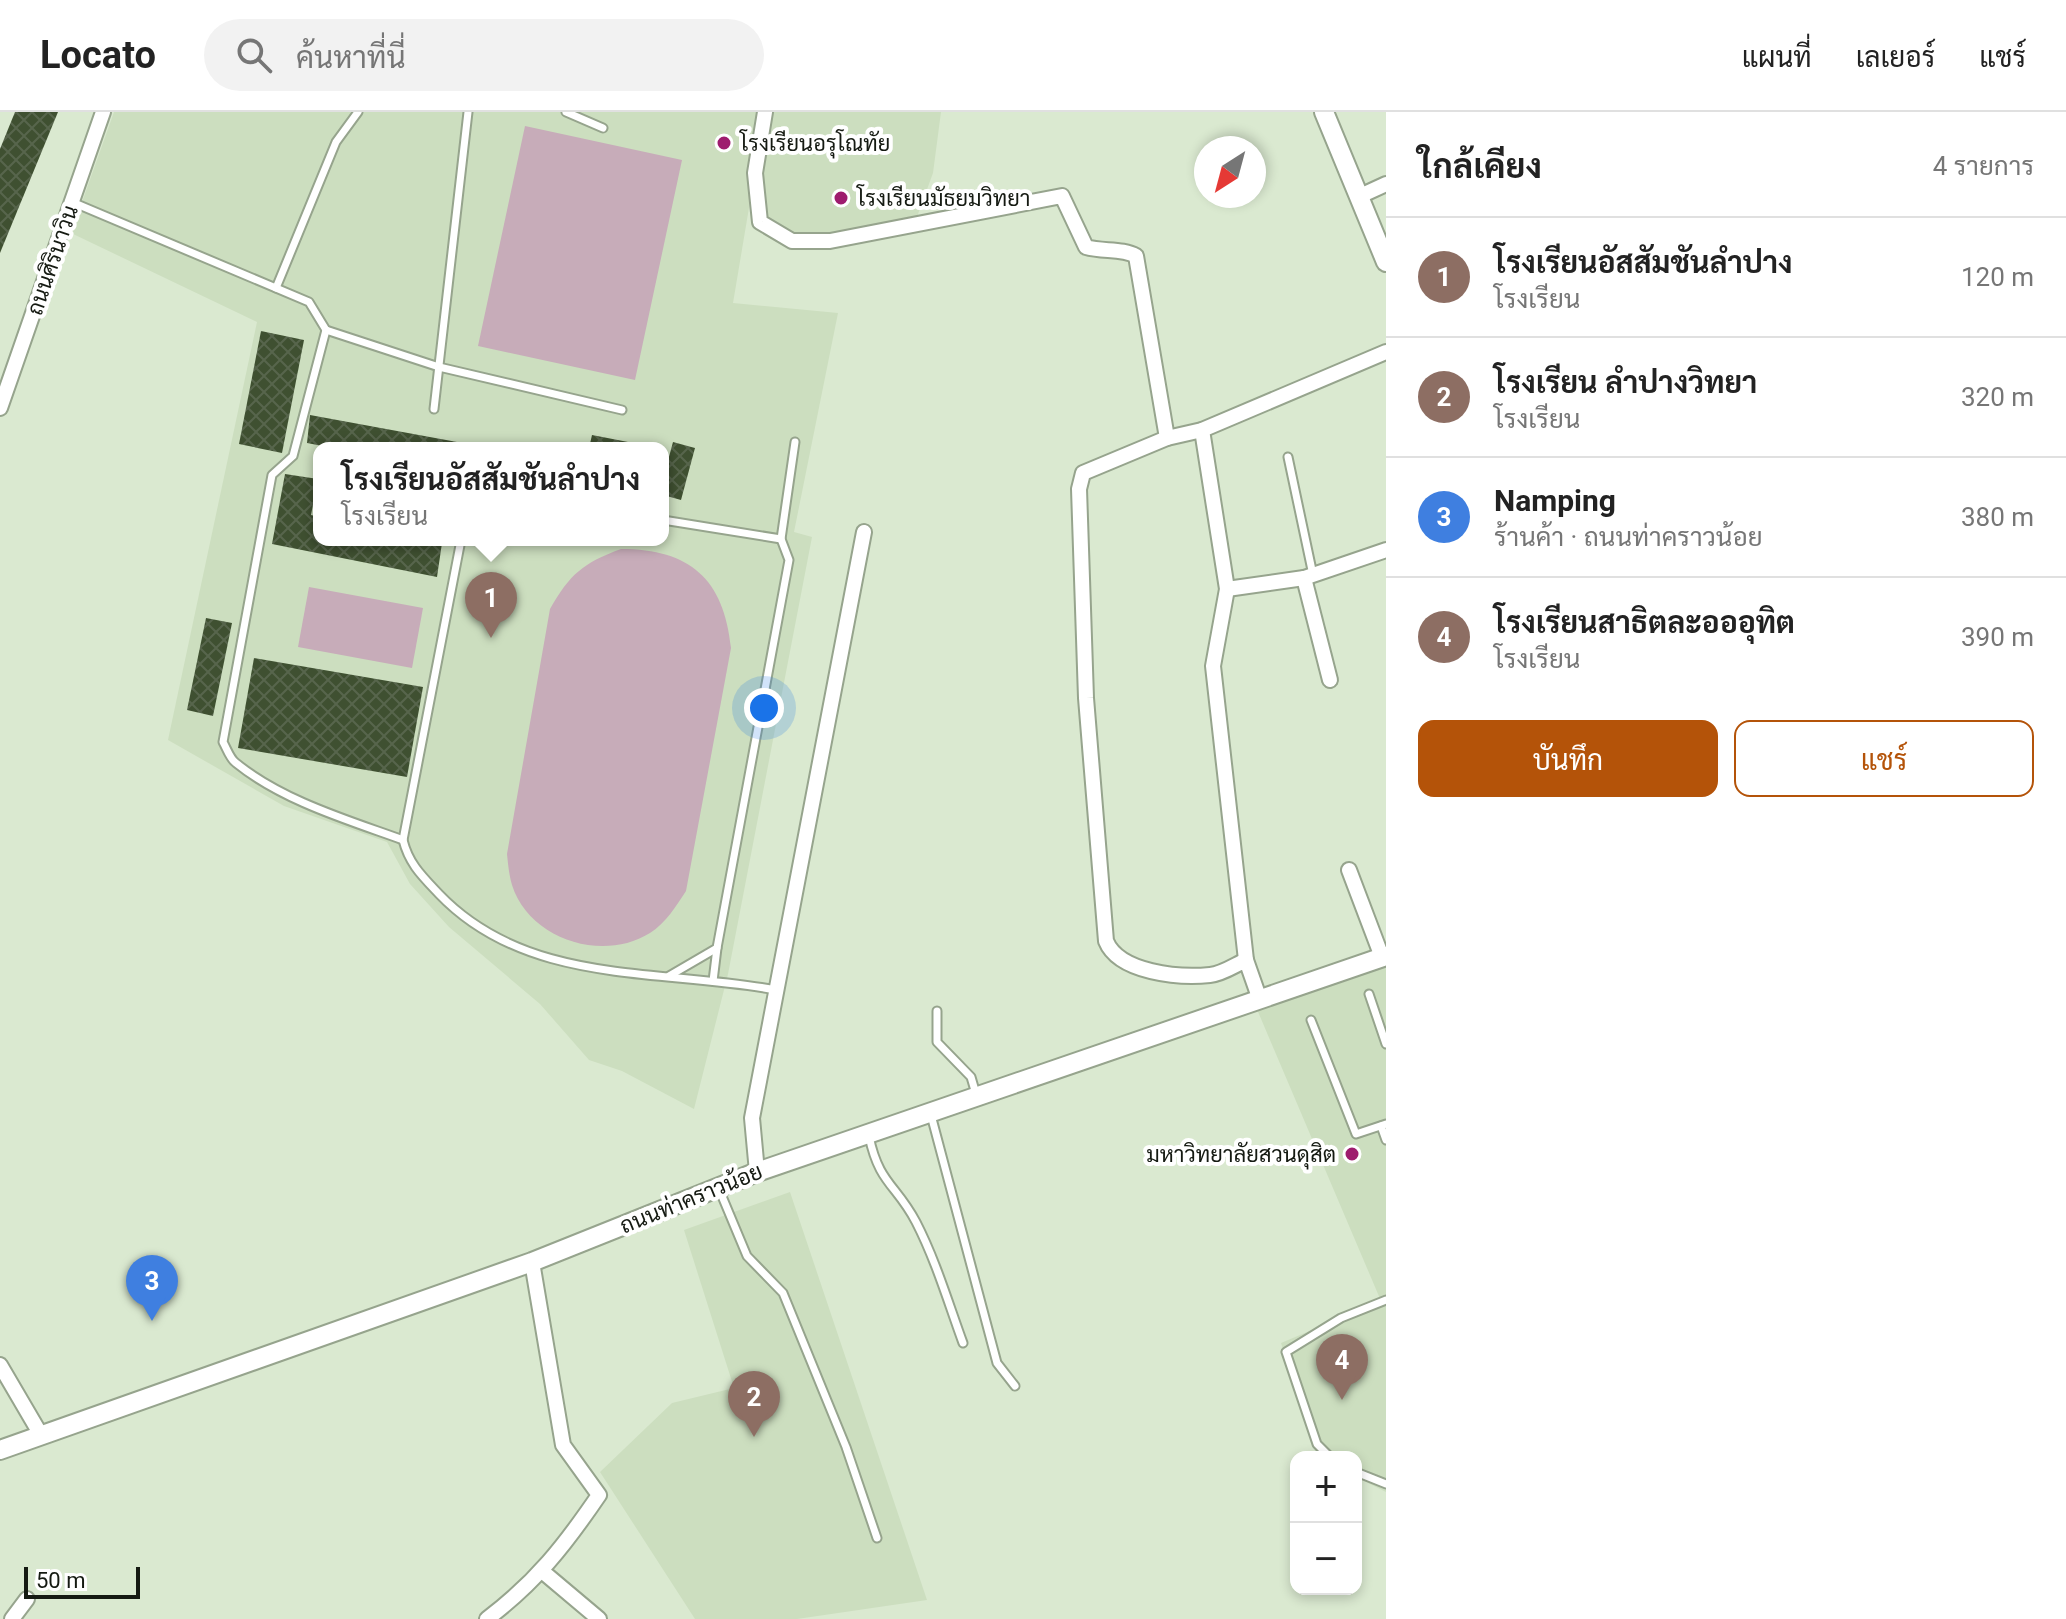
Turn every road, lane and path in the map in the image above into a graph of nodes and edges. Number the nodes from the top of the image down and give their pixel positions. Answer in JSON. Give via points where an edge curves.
{"nodes":[{"id":1,"x":103,"y":112,"type":"edge"},
{"id":2,"x":358,"y":112,"type":"edge"},
{"id":3,"x":468,"y":112,"type":"edge"},
{"id":4,"x":566,"y":112,"type":"edge"},
{"id":5,"x":765,"y":112,"type":"edge"},
{"id":6,"x":1324,"y":112,"type":"edge"},
{"id":7,"x":603,"y":128,"type":"dead end"},
{"id":8,"x":1386,"y":184,"type":"edge"},
{"id":9,"x":1360,"y":196,"type":"junction"},
{"id":10,"x":72,"y":202,"type":"junction"},
{"id":11,"x":1386,"y":262,"type":"edge"},
{"id":12,"x":276,"y":288,"type":"junction"},
{"id":13,"x":326,"y":330,"type":"junction"},
{"id":14,"x":1386,"y":352,"type":"edge"},
{"id":15,"x":439,"y":367,"type":"junction"},
{"id":16,"x":0,"y":408,"type":"edge"},
{"id":17,"x":434,"y":409,"type":"dead end"},
{"id":18,"x":622,"y":410,"type":"dead end"},
{"id":19,"x":1202,"y":430,"type":"junction"},
{"id":20,"x":1167,"y":438,"type":"junction"},
{"id":21,"x":795,"y":442,"type":"dead end"},
{"id":22,"x":1288,"y":457,"type":"dead end"},
{"id":23,"x":669,"y":521,"type":"edge"},
{"id":24,"x":864,"y":532,"type":"dead end"},
{"id":25,"x":781,"y":539,"type":"junction"},
{"id":26,"x":460,"y":546,"type":"edge"},
{"id":27,"x":1386,"y":550,"type":"edge"},
{"id":28,"x":1309,"y":577,"type":"junction"},
{"id":29,"x":1227,"y":589,"type":"junction"},
{"id":30,"x":1330,"y":680,"type":"dead end"},
{"id":31,"x":403,"y":840,"type":"junction"},
{"id":32,"x":1349,"y":870,"type":"dead end"},
{"id":33,"x":717,"y":948,"type":"junction"},
{"id":34,"x":1384,"y":957,"type":"edge"},
{"id":35,"x":1246,"y":960,"type":"junction"},
{"id":36,"x":667,"y":977,"type":"junction"},
{"id":37,"x":713,"y":981,"type":"junction"},
{"id":38,"x":776,"y":990,"type":"junction"},
{"id":39,"x":1369,"y":994,"type":"dead end"},
{"id":40,"x":1260,"y":1000,"type":"junction"},
{"id":41,"x":937,"y":1011,"type":"dead end"},
{"id":42,"x":1311,"y":1020,"type":"dead end"},
{"id":43,"x":1386,"y":1044,"type":"edge"},
{"id":44,"x":977,"y":1096,"type":"junction"},
{"id":45,"x":931,"y":1112,"type":"junction"},
{"id":46,"x":1383,"y":1125,"type":"edge"},
{"id":47,"x":869,"y":1133,"type":"junction"},
{"id":48,"x":1386,"y":1140,"type":"edge"},
{"id":49,"x":757,"y":1172,"type":"junction"},
{"id":50,"x":718,"y":1187,"type":"junction"},
{"id":51,"x":532,"y":1262,"type":"junction"},
{"id":52,"x":1386,"y":1300,"type":"edge"},
{"id":53,"x":963,"y":1343,"type":"dead end"},
{"id":54,"x":0,"y":1365,"type":"edge"},
{"id":55,"x":1015,"y":1386,"type":"dead end"},
{"id":56,"x":41,"y":1435,"type":"junction"},
{"id":57,"x":0,"y":1450,"type":"edge"},
{"id":58,"x":1324,"y":1451,"type":"edge"},
{"id":59,"x":1362,"y":1474,"type":"edge"},
{"id":60,"x":1386,"y":1484,"type":"edge"},
{"id":61,"x":877,"y":1538,"type":"dead end"},
{"id":62,"x":542,"y":1571,"type":"junction"},
{"id":63,"x":27,"y":1599,"type":"dead end"},
{"id":64,"x":12,"y":1619,"type":"edge"},
{"id":65,"x":487,"y":1619,"type":"edge"},
{"id":66,"x":599,"y":1619,"type":"edge"}],
"edges":[{"from":1,"to":10,"type":"street","name":"ถนนศิรินาวิน"},
{"from":2,"to":12,"type":"lane","via":[[336,142]]},
{"from":3,"to":15,"type":"lane"},
{"from":4,"to":7,"type":"lane"},
{"from":5,"to":20,"type":"street","via":[[755,173],[760,222],[792,241],[830,241],[1062,196],[1086,247],[1136,256]]},
{"from":6,"to":9,"type":"street"},
{"from":8,"to":9,"type":"street"},
{"from":9,"to":11,"type":"street"},
{"from":10,"to":12,"type":"lane"},
{"from":10,"to":16,"type":"street","name":"ถนนศิรินาวิน"},
{"from":12,"to":13,"type":"lane","via":[[309,302]]},
{"from":13,"to":15,"type":"lane"},
{"from":13,"to":31,"type":"lane","via":[[293,456],[272,475],[223,742],[233,762],[270,784]]},
{"from":14,"to":19,"type":"street"},
{"from":15,"to":17,"type":"lane"},
{"from":15,"to":18,"type":"lane"},
{"from":19,"to":20,"type":"street"},
{"from":19,"to":29,"type":"street"},
{"from":20,"to":35,"type":"street","via":[[1083,473],[1079,489],[1086,698],[1106,941],[1111,954],[1124,961],[1177,974],[1214,975]]},
{"from":21,"to":25,"type":"lane"},
{"from":22,"to":28,"type":"lane"},
{"from":23,"to":25,"type":"lane"},
{"from":24,"to":38,"type":"street"},
{"from":25,"to":33,"type":"lane","via":[[789,560]]},
{"from":26,"to":31,"type":"lane"},
{"from":27,"to":28,"type":"street"},
{"from":28,"to":29,"type":"street"},
{"from":28,"to":30,"type":"street"},
{"from":29,"to":35,"type":"street","via":[[1213,666]]},
{"from":31,"to":36,"type":"lane","via":[[409,862],[444,900],[501,942],[555,963]]},
{"from":32,"to":34,"type":"street"},
{"from":33,"to":36,"type":"lane"},
{"from":33,"to":37,"type":"lane"},
{"from":34,"to":40,"type":"street","name":"ถนนท่าคราวน้อย"},
{"from":35,"to":40,"type":"street"},
{"from":36,"to":37,"type":"lane"},
{"from":37,"to":38,"type":"lane"},
{"from":38,"to":49,"type":"street","via":[[752,1118]]},
{"from":39,"to":43,"type":"lane"},
{"from":40,"to":44,"type":"street","name":"ถนนท่าคราวน้อย"},
{"from":41,"to":44,"type":"lane","via":[[937,1042],[971,1077]]},
{"from":42,"to":46,"type":"lane","via":[[1356,1134]]},
{"from":44,"to":45,"type":"street","name":"ถนนท่าคราวน้อย"},
{"from":45,"to":47,"type":"street","name":"ถนนท่าคราวน้อย"},
{"from":45,"to":55,"type":"lane","via":[[997,1363]]},
{"from":46,"to":48,"type":"lane"},
{"from":47,"to":49,"type":"street","name":"ถนนท่าคราวน้อย"},
{"from":47,"to":53,"type":"lane","via":[[875,1165],[927,1244]]},
{"from":49,"to":50,"type":"street","name":"ถนนท่าคราวน้อย"},
{"from":50,"to":51,"type":"street","name":"ถนนท่าคราวน้อย"},
{"from":50,"to":61,"type":"lane","via":[[747,1256],[783,1293]]},
{"from":51,"to":56,"type":"street","name":"ถนนท่าคราวน้อย"},
{"from":51,"to":62,"type":"street","via":[[563,1445],[599,1495]]},
{"from":52,"to":58,"type":"lane","via":[[1341,1318],[1286,1352],[1317,1444]]},
{"from":54,"to":56,"type":"street"},
{"from":56,"to":57,"type":"street","name":"ถนนท่าคราวน้อย"},
{"from":59,"to":60,"type":"lane"},
{"from":62,"to":65,"type":"street"},
{"from":62,"to":66,"type":"street"},
{"from":63,"to":64,"type":"street"}]}
